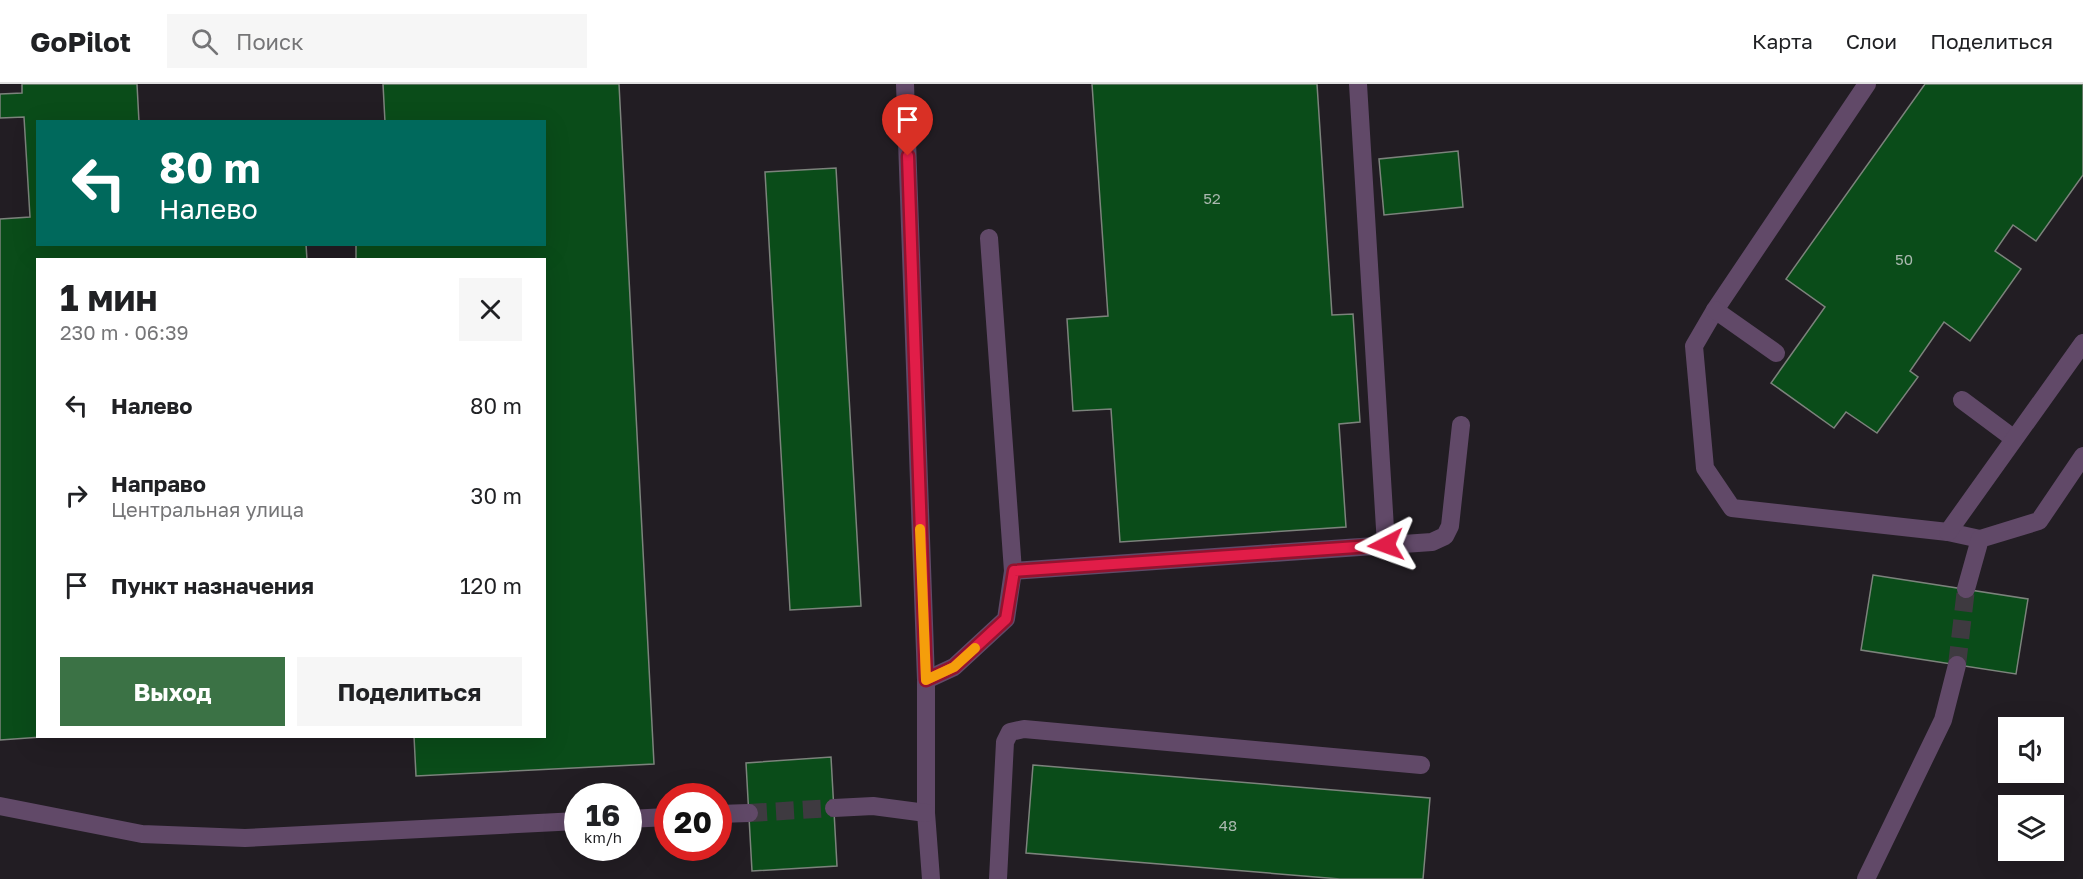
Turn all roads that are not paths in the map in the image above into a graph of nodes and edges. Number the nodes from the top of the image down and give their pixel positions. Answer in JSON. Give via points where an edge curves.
{"nodes":[{"id":1,"x":905,"y":84,"type":"edge"},
{"id":2,"x":1358,"y":84,"type":"edge"},
{"id":3,"x":1859,"y":87,"type":"edge"},
{"id":4,"x":989,"y":238,"type":"dead end"},
{"id":5,"x":1715,"y":310,"type":"junction"},
{"id":6,"x":2083,"y":343,"type":"edge"},
{"id":7,"x":1776,"y":353,"type":"dead end"},
{"id":8,"x":1962,"y":400,"type":"dead end"},
{"id":9,"x":1461,"y":425,"type":"dead end"},
{"id":10,"x":2013,"y":438,"type":"junction"},
{"id":11,"x":2083,"y":456,"type":"edge"},
{"id":12,"x":1948,"y":532,"type":"junction"},
{"id":13,"x":1980,"y":539,"type":"junction"},
{"id":14,"x":1386,"y":545,"type":"junction"},
{"id":15,"x":1014,"y":571,"type":"junction"},
{"id":16,"x":1966,"y":589,"type":"tunnel mouth"},
{"id":17,"x":1957,"y":665,"type":"tunnel mouth"},
{"id":18,"x":926,"y":680,"type":"junction"},
{"id":19,"x":1421,"y":765,"type":"dead end"},
{"id":20,"x":0,"y":806,"type":"edge"},
{"id":21,"x":834,"y":808,"type":"tunnel mouth"},
{"id":22,"x":749,"y":813,"type":"tunnel mouth"},
{"id":23,"x":926,"y":813,"type":"junction"},
{"id":24,"x":732,"y":814,"type":"edge"},
{"id":25,"x":564,"y":822,"type":"edge"},
{"id":26,"x":931,"y":879,"type":"edge"},
{"id":27,"x":998,"y":879,"type":"edge"},
{"id":28,"x":1866,"y":879,"type":"edge"}],
"edges":[{"from":1,"to":18,"type":"street"},
{"from":2,"to":14,"type":"street"},
{"from":3,"to":5,"type":"street"},
{"from":4,"to":15,"type":"street"},
{"from":5,"to":7,"type":"street"},
{"from":5,"to":12,"type":"street","via":[[1694,346],[1705,468],[1732,508]]},
{"from":6,"to":10,"type":"street"},
{"from":8,"to":10,"type":"street"},
{"from":9,"to":14,"type":"street","via":[[1450,526],[1444,536],[1432,542]]},
{"from":10,"to":12,"type":"street"},
{"from":11,"to":13,"type":"street","via":[[2039,521]]},
{"from":12,"to":13,"type":"street"},
{"from":13,"to":16,"type":"street"},
{"from":14,"to":15,"type":"street"},
{"from":15,"to":18,"type":"street","via":[[1006,619],[954,667]]},
{"from":17,"to":28,"type":"street","via":[[1943,720]]},
{"from":18,"to":23,"type":"street"},
{"from":19,"to":27,"type":"street","via":[[1024,729],[1010,732],[1005,742]]},
{"from":20,"to":25,"type":"street","via":[[142,834],[245,838]]},
{"from":21,"to":23,"type":"street","via":[[873,806]]},
{"from":22,"to":24,"type":"street"},
{"from":23,"to":26,"type":"street"}]}
